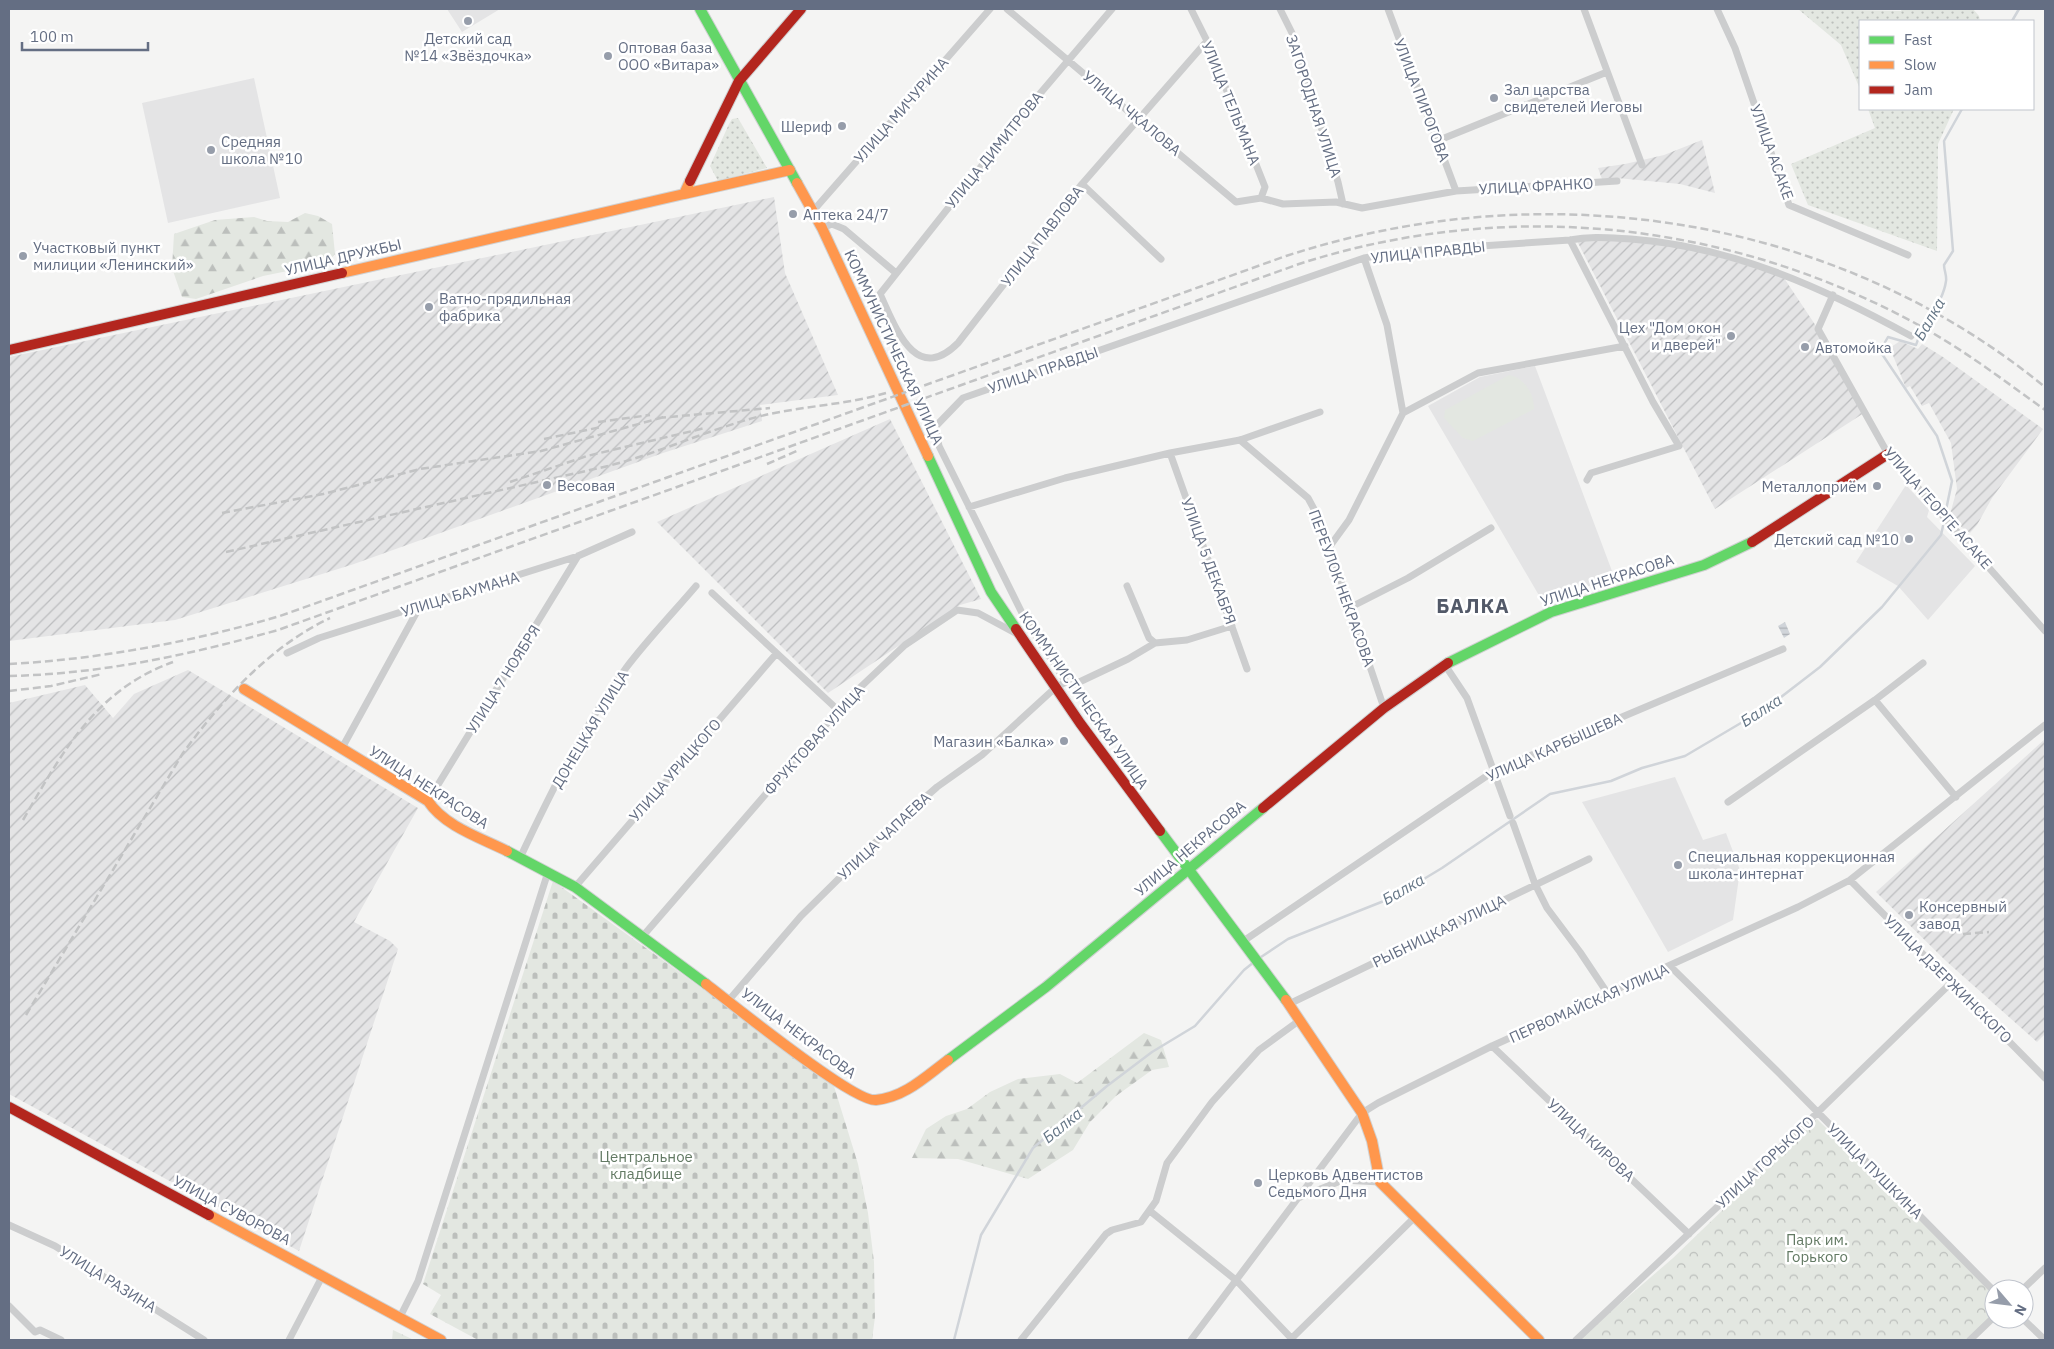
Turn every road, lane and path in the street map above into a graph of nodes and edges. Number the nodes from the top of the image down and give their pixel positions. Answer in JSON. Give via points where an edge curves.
{"nodes":[{"id":1,"x":700,"y":9,"type":"edge"},
{"id":2,"x":801,"y":9,"type":"edge"},
{"id":3,"x":990,"y":9,"type":"edge"},
{"id":4,"x":1007,"y":9,"type":"edge"},
{"id":5,"x":1112,"y":9,"type":"edge"},
{"id":6,"x":1191,"y":9,"type":"edge"},
{"id":7,"x":1280,"y":9,"type":"edge"},
{"id":8,"x":1388,"y":9,"type":"edge"},
{"id":9,"x":1584,"y":9,"type":"edge"},
{"id":10,"x":1717,"y":9,"type":"edge"},
{"id":11,"x":1207,"y":41,"type":"junction"},
{"id":12,"x":1069,"y":60,"type":"junction"},
{"id":13,"x":1607,"y":72,"type":"junction"},
{"id":14,"x":739,"y":81,"type":"junction"},
{"id":15,"x":1139,"y":119,"type":"junction"},
{"id":16,"x":1437,"y":141,"type":"junction"},
{"id":17,"x":1642,"y":165,"type":"dead end"},
{"id":18,"x":790,"y":170,"type":"junction"},
{"id":19,"x":1617,"y":181,"type":"dead end"},
{"id":20,"x":1082,"y":184,"type":"junction"},
{"id":21,"x":1456,"y":191,"type":"junction"},
{"id":22,"x":684,"y":194,"type":"junction"},
{"id":23,"x":1262,"y":198,"type":"junction"},
{"id":24,"x":1343,"y":204,"type":"junction"},
{"id":25,"x":813,"y":211,"type":"junction"},
{"id":26,"x":822,"y":228,"type":"junction"},
{"id":27,"x":1570,"y":240,"type":"junction"},
{"id":28,"x":1908,"y":255,"type":"dead end"},
{"id":29,"x":1364,"y":258,"type":"junction"},
{"id":30,"x":1162,"y":259,"type":"dead end"},
{"id":31,"x":896,"y":273,"type":"junction"},
{"id":32,"x":880,"y":294,"type":"joint"},
{"id":33,"x":1833,"y":295,"type":"junction"},
{"id":34,"x":1911,"y":336,"type":"dead end"},
{"id":35,"x":1625,"y":346,"type":"junction"},
{"id":36,"x":9,"y":350,"type":"edge"},
{"id":37,"x":1320,"y":412,"type":"dead end"},
{"id":38,"x":1403,"y":413,"type":"junction"},
{"id":39,"x":1240,"y":440,"type":"junction"},
{"id":40,"x":1170,"y":453,"type":"junction"},
{"id":41,"x":1888,"y":454,"type":"junction"},
{"id":42,"x":1587,"y":480,"type":"dead end"},
{"id":43,"x":969,"y":507,"type":"junction"},
{"id":44,"x":1491,"y":528,"type":"dead end"},
{"id":45,"x":632,"y":532,"type":"dead end"},
{"id":46,"x":1330,"y":546,"type":"junction"},
{"id":47,"x":578,"y":556,"type":"junction"},
{"id":48,"x":696,"y":586,"type":"dead end"},
{"id":49,"x":1127,"y":586,"type":"dead end"},
{"id":50,"x":712,"y":593,"type":"dead end"},
{"id":51,"x":420,"y":606,"type":"junction"},
{"id":52,"x":1351,"y":607,"type":"junction"},
{"id":53,"x":1232,"y":626,"type":"junction"},
{"id":54,"x":2045,"y":631,"type":"edge"},
{"id":55,"x":1017,"y":634,"type":"junction"},
{"id":56,"x":1155,"y":643,"type":"junction"},
{"id":57,"x":1783,"y":649,"type":"dead end"},
{"id":58,"x":287,"y":653,"type":"dead end"},
{"id":59,"x":776,"y":654,"type":"junction"},
{"id":60,"x":1923,"y":663,"type":"dead end"},
{"id":61,"x":1445,"y":665,"type":"junction"},
{"id":62,"x":1247,"y":669,"type":"dead end"},
{"id":63,"x":1066,"y":682,"type":"junction"},
{"id":64,"x":1055,"y":688,"type":"junction"},
{"id":65,"x":244,"y":689,"type":"dead end"},
{"id":66,"x":1875,"y":700,"type":"junction"},
{"id":67,"x":1384,"y":708,"type":"junction"},
{"id":68,"x":839,"y":711,"type":"junction"},
{"id":69,"x":2045,"y":724,"type":"edge"},
{"id":70,"x":342,"y":748,"type":"junction"},
{"id":71,"x":1494,"y":771,"type":"junction"},
{"id":72,"x":1956,"y":797,"type":"junction"},
{"id":73,"x":428,"y":801,"type":"junction"},
{"id":74,"x":1728,"y":802,"type":"dead end"},
{"id":75,"x":520,"y":858,"type":"junction"},
{"id":76,"x":1589,"y":859,"type":"dead end"},
{"id":77,"x":1188,"y":869,"type":"junction"},
{"id":78,"x":548,"y":872,"type":"junction"},
{"id":79,"x":1850,"y":880,"type":"junction"},
{"id":80,"x":1535,"y":884,"type":"junction"},
{"id":81,"x":575,"y":887,"type":"junction"},
{"id":82,"x":642,"y":938,"type":"junction"},
{"id":83,"x":1242,"y":942,"type":"junction"},
{"id":84,"x":1670,"y":967,"type":"junction"},
{"id":85,"x":1952,"y":982,"type":"junction"},
{"id":86,"x":1608,"y":994,"type":"junction"},
{"id":87,"x":729,"y":1000,"type":"junction"},
{"id":88,"x":1289,"y":1004,"type":"junction"},
{"id":89,"x":1300,"y":1020,"type":"junction"},
{"id":90,"x":1492,"y":1046,"type":"junction"},
{"id":91,"x":2045,"y":1078,"type":"edge"},
{"id":92,"x":9,"y":1107,"type":"edge"},
{"id":93,"x":1362,"y":1113,"type":"junction"},
{"id":94,"x":1818,"y":1113,"type":"junction"},
{"id":95,"x":1380,"y":1182,"type":"junction"},
{"id":96,"x":1298,"y":1198,"type":"junction"},
{"id":97,"x":1150,"y":1212,"type":"junction"},
{"id":98,"x":1414,"y":1217,"type":"junction"},
{"id":99,"x":9,"y":1224,"type":"edge"},
{"id":100,"x":1690,"y":1234,"type":"junction"},
{"id":101,"x":2045,"y":1268,"type":"edge"},
{"id":102,"x":323,"y":1275,"type":"junction"},
{"id":103,"x":2033,"y":1279,"type":"edge"},
{"id":104,"x":1237,"y":1281,"type":"junction"},
{"id":105,"x":1984,"y":1281,"type":"edge"},
{"id":106,"x":9,"y":1306,"type":"edge"},
{"id":107,"x":400,"y":1317,"type":"junction"},
{"id":108,"x":1984,"y":1326,"type":"edge"},
{"id":109,"x":2033,"y":1329,"type":"edge"},
{"id":110,"x":1292,"y":1339,"type":"edge"},
{"id":111,"x":61,"y":1340,"type":"edge"},
{"id":112,"x":204,"y":1340,"type":"edge"},
{"id":113,"x":289,"y":1340,"type":"edge"},
{"id":114,"x":441,"y":1340,"type":"edge"},
{"id":115,"x":1021,"y":1340,"type":"edge"},
{"id":116,"x":1191,"y":1340,"type":"edge"},
{"id":117,"x":1539,"y":1340,"type":"edge"},
{"id":118,"x":1576,"y":1340,"type":"edge"},
{"id":119,"x":1970,"y":1340,"type":"edge"},
{"id":120,"x":2045,"y":1340,"type":"edge"}],
"edges":[{"from":1,"to":14,"type":"main road","name":"КОММУНИСТИЧЕСКАЯ УЛИЦА"},
{"from":2,"to":14,"type":"main road"},
{"from":3,"to":25,"type":"street","name":"УЛИЦА МИЧУРИНА"},
{"from":4,"to":12,"type":"street","name":"УЛИЦА ЧКАЛОВА"},
{"from":5,"to":12,"type":"street","name":"УЛИЦА ДИМИТРОВА"},
{"from":6,"to":11,"type":"street","name":"УЛИЦА ТЕЛЬМАНА"},
{"from":7,"to":24,"type":"street","name":"ЗАГОРОДНАЯ УЛИЦА","via":[[1292,33]]},
{"from":8,"to":16,"type":"street","name":"УЛИЦА ПИРОГОВА"},
{"from":9,"to":13,"type":"street"},
{"from":10,"to":28,"type":"street","name":"УЛИЦА АСАКЕ","via":[[1735,48],[1789,205]]},
{"from":11,"to":15,"type":"street","name":"УЛИЦА ПАВЛОВА"},
{"from":11,"to":23,"type":"street","name":"УЛИЦА ТЕЛЬМАНА","via":[[1265,186]]},
{"from":12,"to":15,"type":"street","name":"УЛИЦА ЧКАЛОВА"},
{"from":12,"to":31,"type":"street","name":"УЛИЦА ДИМИТРОВА"},
{"from":13,"to":16,"type":"street"},
{"from":13,"to":17,"type":"street"},
{"from":14,"to":18,"type":"main road","name":"КОММУНИСТИЧЕСКАЯ УЛИЦА"},
{"from":14,"to":22,"type":"main road"},
{"from":15,"to":20,"type":"street","name":"УЛИЦА ПАВЛОВА"},
{"from":15,"to":23,"type":"street","name":"УЛИЦА ЧКАЛОВА","via":[[1236,202]]},
{"from":16,"to":21,"type":"street","name":"УЛИЦА ПИРОГОВА"},
{"from":18,"to":22,"type":"main road","name":"УЛИЦА ДРУЖБЫ"},
{"from":18,"to":25,"type":"main road","name":"КОММУНИСТИЧЕСКАЯ УЛИЦА"},
{"from":19,"to":21,"type":"street","name":"УЛИЦА ФРАНКО"},
{"from":20,"to":30,"type":"street"},
{"from":20,"to":32,"type":"street","name":"УЛИЦА ПАВЛОВА","via":[[948,354],[928,357],[910,351]]},
{"from":21,"to":24,"type":"street","name":"УЛИЦА ФРАНКО","via":[[1370,207],[1356,208]]},
{"from":22,"to":36,"type":"main road","name":"УЛИЦА ДРУЖБЫ"},
{"from":23,"to":24,"type":"street","name":"УЛИЦА ФРАНКО","via":[[1283,204]]},
{"from":25,"to":26,"type":"main road","name":"КОММУНИСТИЧЕСКАЯ УЛИЦА"},
{"from":26,"to":31,"type":"street","via":[[832,224],[844,229]]},
{"from":26,"to":55,"type":"main road","name":"КОММУНИСТИЧЕСКАЯ УЛИЦА","via":[[991,592]]},
{"from":27,"to":29,"type":"street","name":"УЛИЦА ПРАВДЫ","via":[[1406,251]]},
{"from":27,"to":33,"type":"street","name":"УЛИЦА ПРАВДЫ","via":[[1590,236],[1666,242],[1750,262]]},
{"from":27,"to":35,"type":"street"},
{"from":29,"to":38,"type":"street","via":[[1387,325]]},
{"from":29,"to":43,"type":"street","name":"УЛИЦА ПРАВДЫ","via":[[963,398],[936,427],[939,446]]},
{"from":31,"to":32,"type":"street","name":"УЛИЦА ДИМИТРОВА"},
{"from":33,"to":34,"type":"street","name":"УЛИЦА ПРАВДЫ"},
{"from":33,"to":41,"type":"street","name":"УЛИЦА ГЕОРГЕ АСАКЕ","via":[[1818,329]]},
{"from":35,"to":38,"type":"street","via":[[1478,373]]},
{"from":35,"to":42,"type":"street","via":[[1679,446],[1591,473]]},
{"from":37,"to":39,"type":"street"},
{"from":38,"to":46,"type":"street","via":[[1358,504]]},
{"from":39,"to":40,"type":"street"},
{"from":39,"to":46,"type":"street","name":"ПЕРЕУЛОК НЕКРАСОВА","via":[[1308,498]]},
{"from":40,"to":43,"type":"street","via":[[1065,478]]},
{"from":40,"to":53,"type":"street","name":"УЛИЦА 5 ДЕКАБРЯ"},
{"from":41,"to":54,"type":"street","name":"УЛИЦА ГЕОРГЕ АСАКЕ"},
{"from":41,"to":61,"type":"main road","name":"УЛИЦА НЕКРАСОВА","via":[[1754,541],[1704,565],[1551,612]]},
{"from":43,"to":63,"type":"street","via":[[1024,617]]},
{"from":44,"to":52,"type":"street","via":[[1408,578]]},
{"from":45,"to":47,"type":"street","name":"УЛИЦА БАУМАНА"},
{"from":46,"to":52,"type":"street","name":"ПЕРЕУЛОК НЕКРАСОВА"},
{"from":47,"to":51,"type":"street","name":"УЛИЦА БАУМАНА"},
{"from":47,"to":73,"type":"street","name":"УЛИЦА 7 НОЯБРЯ"},
{"from":48,"to":75,"type":"street","name":"ДОНЕЦКАЯ УЛИЦА","via":[[632,661],[605,700],[545,804]]},
{"from":49,"to":56,"type":"street","via":[[1149,638]]},
{"from":50,"to":59,"type":"street"},
{"from":51,"to":58,"type":"street","name":"УЛИЦА БАУМАНА","via":[[319,638]]},
{"from":51,"to":70,"type":"street"},
{"from":52,"to":67,"type":"street","name":"ПЕРЕУЛОК НЕКРАСОВА"},
{"from":53,"to":56,"type":"street","via":[[1188,640]]},
{"from":53,"to":62,"type":"street","name":"УЛИЦА 5 ДЕКАБРЯ"},
{"from":55,"to":64,"type":"main road","name":"КОММУНИСТИЧЕСКАЯ УЛИЦА"},
{"from":55,"to":68,"type":"street","name":"ФРУКТОВАЯ УЛИЦА","via":[[978,613],[957,610],[905,645]]},
{"from":56,"to":63,"type":"street","name":"УЛИЦА ЧАПАЕВА","via":[[1073,685]]},
{"from":57,"to":71,"type":"street","name":"УЛИЦА КАРБЫШЕВА"},
{"from":59,"to":68,"type":"street"},
{"from":59,"to":81,"type":"street","name":"УЛИЦА УРИЦКОГО"},
{"from":60,"to":66,"type":"street"},
{"from":61,"to":67,"type":"main road","name":"УЛИЦА НЕКРАСОВА"},
{"from":61,"to":71,"type":"street","via":[[1467,698]]},
{"from":63,"to":64,"type":"street","name":"УЛИЦА ЧАПАЕВА"},
{"from":64,"to":77,"type":"main road","name":"КОММУНИСТИЧЕСКАЯ УЛИЦА"},
{"from":64,"to":87,"type":"street","name":"УЛИЦА ЧАПАЕВА","via":[[982,755],[937,786],[887,831],[801,916]]},
{"from":65,"to":70,"type":"main road","name":"УЛИЦА НЕКРАСОВА"},
{"from":66,"to":72,"type":"street"},
{"from":66,"to":74,"type":"street"},
{"from":67,"to":77,"type":"main road","name":"УЛИЦА НЕКРАСОВА"},
{"from":68,"to":82,"type":"street","name":"ФРУКТОВАЯ УЛИЦА"},
{"from":69,"to":72,"type":"street","name":"ПЕРВОМАЙСКАЯ УЛИЦА"},
{"from":70,"to":73,"type":"main road","name":"УЛИЦА НЕКРАСОВА"},
{"from":71,"to":80,"type":"street"},
{"from":71,"to":83,"type":"street","name":"УЛИЦА КАРБЫШЕВА"},
{"from":72,"to":79,"type":"street","name":"ПЕРВОМАЙСКАЯ УЛИЦА"},
{"from":73,"to":75,"type":"main road","name":"УЛИЦА НЕКРАСОВА","via":[[435,812],[447,820]]},
{"from":75,"to":78,"type":"main road","name":"УЛИЦА НЕКРАСОВА"},
{"from":76,"to":80,"type":"street","name":"РЫБНИЦКАЯ УЛИЦА"},
{"from":77,"to":83,"type":"main road","name":"КОММУНИСТИЧЕСКАЯ УЛИЦА"},
{"from":77,"to":87,"type":"main road","name":"УЛИЦА НЕКРАСОВА","via":[[1046,987],[901,1095],[873,1101],[845,1088]]},
{"from":78,"to":81,"type":"main road","name":"УЛИЦА НЕКРАСОВА"},
{"from":78,"to":107,"type":"street","via":[[418,1281]]},
{"from":79,"to":84,"type":"street","name":"ПЕРВОМАЙСКАЯ УЛИЦА"},
{"from":79,"to":85,"type":"street","name":"УЛИЦА ДЗЕРЖИНСКОГО"},
{"from":80,"to":86,"type":"street","via":[[1552,915]]},
{"from":80,"to":88,"type":"street","name":"РЫБНИЦКАЯ УЛИЦА"},
{"from":81,"to":82,"type":"main road","name":"УЛИЦА НЕКРАСОВА"},
{"from":82,"to":87,"type":"main road","name":"УЛИЦА НЕКРАСОВА"},
{"from":83,"to":88,"type":"main road","name":"КОММУНИСТИЧЕСКАЯ УЛИЦА"},
{"from":84,"to":86,"type":"street","name":"ПЕРВОМАЙСКАЯ УЛИЦА"},
{"from":84,"to":94,"type":"street","name":"УЛИЦА ПУШКИНА"},
{"from":85,"to":91,"type":"street","name":"УЛИЦА ДЗЕРЖИНСКОГО"},
{"from":85,"to":94,"type":"street","name":"УЛИЦА ГОРЬКОГО"},
{"from":86,"to":90,"type":"street","name":"ПЕРВОМАЙСКАЯ УЛИЦА"},
{"from":88,"to":89,"type":"main road","name":"КОММУНИСТИЧЕСКАЯ УЛИЦА"},
{"from":89,"to":93,"type":"main road","name":"КОММУНИСТИЧЕСКАЯ УЛИЦА"},
{"from":89,"to":97,"type":"street","via":[[1259,1050],[1212,1102],[1167,1163]]},
{"from":90,"to":93,"type":"street","name":"ПЕРВОМАЙСКАЯ УЛИЦА"},
{"from":90,"to":100,"type":"street","name":"УЛИЦА КИРОВА"},
{"from":92,"to":102,"type":"main road","name":"УЛИЦА СУВОРОВА"},
{"from":93,"to":95,"type":"main road","name":"КОММУНИСТИЧЕСКАЯ УЛИЦА","via":[[1372,1141]]},
{"from":93,"to":96,"type":"street","name":"ПЕРВОМАЙСКАЯ УЛИЦА"},
{"from":94,"to":100,"type":"street","name":"УЛИЦА ГОРЬКОГО"},
{"from":94,"to":105,"type":"street","name":"УЛИЦА ПУШКИНА"},
{"from":95,"to":96,"type":"street","via":[[1343,1180]]},
{"from":95,"to":98,"type":"main road"},
{"from":96,"to":104,"type":"street","name":"ПЕРВОМАЙСКАЯ УЛИЦА"},
{"from":97,"to":104,"type":"street"},
{"from":97,"to":115,"type":"street","via":[[1136,1224],[1106,1234]]},
{"from":98,"to":110,"type":"street"},
{"from":98,"to":117,"type":"main road"},
{"from":99,"to":112,"type":"street","name":"УЛИЦА РАЗИНА","via":[[55,1246]]},
{"from":100,"to":118,"type":"street","name":"УЛИЦА ГОРЬКОГО"},
{"from":101,"to":103,"type":"street"},
{"from":102,"to":107,"type":"main road","name":"УЛИЦА СУВОРОВА"},
{"from":102,"to":113,"type":"street"},
{"from":104,"to":110,"type":"street"},
{"from":104,"to":116,"type":"street","name":"ПЕРВОМАЙСКАЯ УЛИЦА"},
{"from":106,"to":111,"type":"street","via":[[35,1332],[40,1330]]},
{"from":107,"to":114,"type":"main road","name":"УЛИЦА СУВОРОВА"},
{"from":108,"to":119,"type":"street"},
{"from":109,"to":120,"type":"street"}]}
